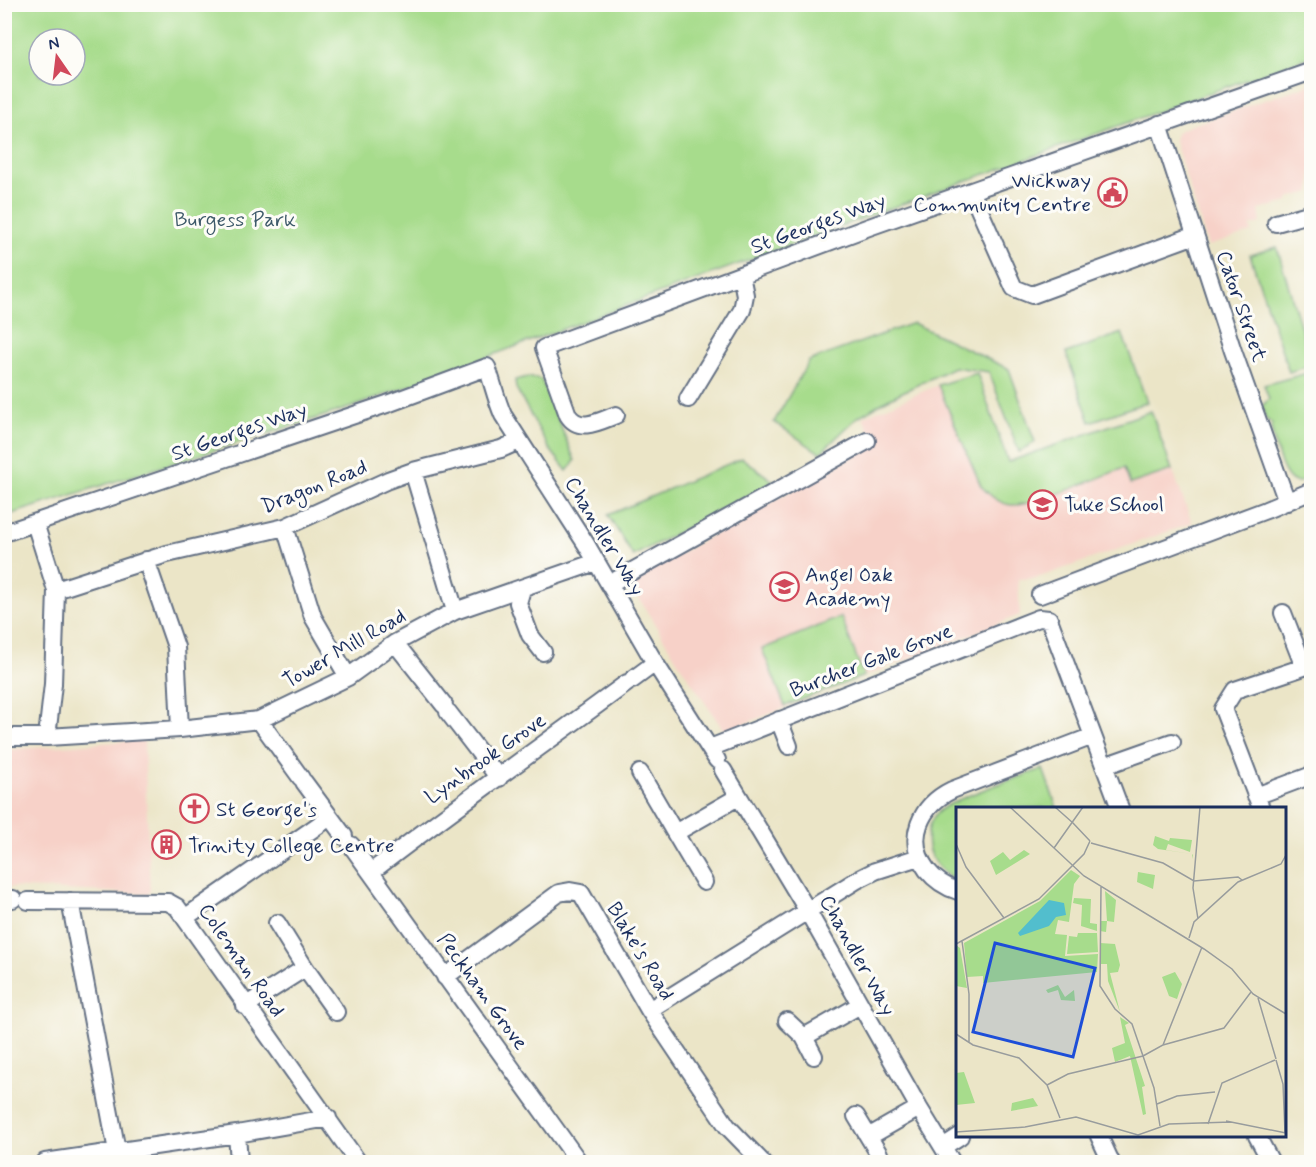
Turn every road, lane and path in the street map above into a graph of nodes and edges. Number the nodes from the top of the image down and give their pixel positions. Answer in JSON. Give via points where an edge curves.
{"nodes":[{"id":1,"x":1311,"y":71,"type":"edge"},
{"id":2,"x":1159,"y":124,"type":"junction"},
{"id":3,"x":971,"y":190,"type":"junction"},
{"id":4,"x":1311,"y":213,"type":"edge"},
{"id":5,"x":1276,"y":223,"type":"dead end"},
{"id":6,"x":1195,"y":235,"type":"junction"},
{"id":7,"x":741,"y":275,"type":"junction"},
{"id":8,"x":482,"y":369,"type":"joint"},
{"id":9,"x":688,"y":399,"type":"dead end"},
{"id":10,"x":616,"y":415,"type":"dead end"},
{"id":11,"x":519,"y":441,"type":"junction"},
{"id":12,"x":867,"y":441,"type":"dead end"},
{"id":13,"x":412,"y":471,"type":"junction"},
{"id":14,"x":1311,"y":491,"type":"edge"},
{"id":15,"x":1287,"y":502,"type":"junction"},
{"id":16,"x":35,"y":523,"type":"junction"},
{"id":17,"x":285,"y":526,"type":"junction"},
{"id":18,"x":4,"y":533,"type":"edge"},
{"id":19,"x":146,"y":560,"type":"junction"},
{"id":20,"x":596,"y":562,"type":"junction"},
{"id":21,"x":609,"y":584,"type":"junction"},
{"id":22,"x":522,"y":589,"type":"junction"},
{"id":23,"x":56,"y":590,"type":"junction"},
{"id":24,"x":1040,"y":595,"type":"dead end"},
{"id":25,"x":455,"y":611,"type":"junction"},
{"id":26,"x":1283,"y":613,"type":"dead end"},
{"id":27,"x":395,"y":643,"type":"junction"},
{"id":28,"x":543,"y":652,"type":"dead end"},
{"id":29,"x":655,"y":663,"type":"junction"},
{"id":30,"x":348,"y":676,"type":"junction"},
{"id":31,"x":259,"y":720,"type":"junction"},
{"id":32,"x":779,"y":720,"type":"junction"},
{"id":33,"x":180,"y":729,"type":"junction"},
{"id":34,"x":1093,"y":736,"type":"junction"},
{"id":35,"x":4,"y":737,"type":"edge"},
{"id":36,"x":47,"y":737,"type":"junction"},
{"id":37,"x":1172,"y":742,"type":"dead end"},
{"id":38,"x":789,"y":746,"type":"dead end"},
{"id":39,"x":716,"y":759,"type":"junction"},
{"id":40,"x":1104,"y":766,"type":"junction"},
{"id":41,"x":640,"y":773,"type":"dead end"},
{"id":42,"x":1311,"y":775,"type":"edge"},
{"id":43,"x":499,"y":778,"type":"junction"},
{"id":44,"x":738,"y":797,"type":"junction"},
{"id":45,"x":1259,"y":802,"type":"edge"},
{"id":46,"x":1120,"y":807,"type":"edge"},
{"id":47,"x":330,"y":817,"type":"junction"},
{"id":48,"x":675,"y":833,"type":"junction"},
{"id":49,"x":919,"y":857,"type":"junction"},
{"id":50,"x":371,"y":872,"type":"junction"},
{"id":51,"x":704,"y":882,"type":"dead end"},
{"id":52,"x":956,"y":891,"type":"edge"},
{"id":53,"x":15,"y":900,"type":"edge"},
{"id":54,"x":70,"y":901,"type":"junction"},
{"id":55,"x":807,"y":910,"type":"junction"},
{"id":56,"x":186,"y":917,"type":"junction"},
{"id":57,"x":278,"y":923,"type":"dead end"},
{"id":58,"x":305,"y":968,"type":"junction"},
{"id":59,"x":445,"y":977,"type":"junction"},
{"id":60,"x":860,"y":1005,"type":"junction"},
{"id":61,"x":245,"y":1006,"type":"junction"},
{"id":62,"x":649,"y":1010,"type":"junction"},
{"id":63,"x":336,"y":1012,"type":"dead end"},
{"id":64,"x":787,"y":1021,"type":"dead end"},
{"id":65,"x":804,"y":1036,"type":"junction"},
{"id":66,"x":814,"y":1056,"type":"dead end"},
{"id":67,"x":919,"y":1108,"type":"junction"},
{"id":68,"x":856,"y":1116,"type":"dead end"},
{"id":69,"x":327,"y":1119,"type":"junction"},
{"id":70,"x":237,"y":1134,"type":"junction"},
{"id":71,"x":870,"y":1136,"type":"junction"},
{"id":72,"x":958,"y":1137,"type":"edge"},
{"id":73,"x":1099,"y":1137,"type":"edge"},
{"id":74,"x":1258,"y":1137,"type":"edge"},
{"id":75,"x":943,"y":1147,"type":"junction"},
{"id":76,"x":879,"y":1154,"type":"dead end"},
{"id":77,"x":118,"y":1157,"type":"edge"},
{"id":78,"x":45,"y":1162,"type":"edge"},
{"id":79,"x":239,"y":1162,"type":"edge"},
{"id":80,"x":358,"y":1162,"type":"edge"},
{"id":81,"x":579,"y":1162,"type":"edge"},
{"id":82,"x":762,"y":1162,"type":"edge"},
{"id":83,"x":952,"y":1162,"type":"edge"},
{"id":84,"x":1111,"y":1162,"type":"edge"},
{"id":85,"x":1271,"y":1162,"type":"edge"}],
"edges":[{"from":1,"to":2,"type":"street","name":"St Georges Way"},
{"from":2,"to":3,"type":"street","name":"St Georges Way"},
{"from":2,"to":6,"type":"street","name":"Cator Street"},
{"from":3,"to":6,"type":"street","via":[[1014,288],[1032,295]]},
{"from":3,"to":7,"type":"street","name":"St Georges Way"},
{"from":4,"to":5,"type":"street"},
{"from":6,"to":15,"type":"street","name":"Cator Street"},
{"from":7,"to":9,"type":"street","via":[[745,295],[742,310]]},
{"from":7,"to":10,"type":"street","name":"St Georges Way","via":[[544,348],[572,423],[581,426]]},
{"from":8,"to":11,"type":"street","name":"Chandler Way","via":[[487,393],[495,396]]},
{"from":8,"to":16,"type":"street","name":"St Georges Way"},
{"from":11,"to":13,"type":"street","name":"Dragon Road"},
{"from":11,"to":20,"type":"street","name":"Chandler Way"},
{"from":12,"to":21,"type":"street"},
{"from":13,"to":17,"type":"street","name":"Dragon Road"},
{"from":13,"to":25,"type":"street"},
{"from":14,"to":15,"type":"street"},
{"from":15,"to":24,"type":"street"},
{"from":16,"to":18,"type":"street","name":"St Georges Way"},
{"from":16,"to":23,"type":"street"},
{"from":17,"to":19,"type":"street","name":"Dragon Road"},
{"from":17,"to":30,"type":"street","via":[[313,617]]},
{"from":19,"to":23,"type":"street","name":"Dragon Road"},
{"from":19,"to":33,"type":"street","via":[[176,647]]},
{"from":20,"to":21,"type":"street","name":"Chandler Way"},
{"from":20,"to":22,"type":"street","name":"Tower Mill Road"},
{"from":21,"to":29,"type":"street","name":"Chandler Way"},
{"from":22,"to":25,"type":"street","name":"Tower Mill Road"},
{"from":22,"to":28,"type":"street","via":[[519,603],[531,635]]},
{"from":23,"to":36,"type":"street"},
{"from":25,"to":27,"type":"street","name":"Tower Mill Road"},
{"from":26,"to":45,"type":"street","via":[[1304,667],[1234,690],[1223,709]]},
{"from":27,"to":30,"type":"street","name":"Tower Mill Road"},
{"from":27,"to":43,"type":"street"},
{"from":29,"to":39,"type":"street","name":"Chandler Way"},
{"from":29,"to":43,"type":"street","name":"Lynbrook Grove"},
{"from":30,"to":31,"type":"street","name":"Tower Mill Road"},
{"from":31,"to":33,"type":"street","name":"Tower Mill Road"},
{"from":31,"to":47,"type":"street","name":"Peckham Grove"},
{"from":32,"to":34,"type":"street","name":"Burcher Gale Grove","via":[[1039,618],[1049,619]]},
{"from":32,"to":38,"type":"street"},
{"from":32,"to":39,"type":"street","name":"Burcher Gale Grove"},
{"from":33,"to":36,"type":"street","name":"Tower Mill Road"},
{"from":34,"to":40,"type":"street"},
{"from":34,"to":49,"type":"street","via":[[939,797],[919,824]]},
{"from":35,"to":36,"type":"street","name":"Tower Mill Road"},
{"from":37,"to":40,"type":"street"},
{"from":39,"to":44,"type":"street","name":"Chandler Way"},
{"from":40,"to":46,"type":"street"},
{"from":41,"to":48,"type":"street"},
{"from":42,"to":45,"type":"street"},
{"from":43,"to":50,"type":"street","name":"Lynbrook Grove"},
{"from":44,"to":48,"type":"street"},
{"from":44,"to":55,"type":"street","name":"Chandler Way"},
{"from":47,"to":50,"type":"street","name":"Peckham Grove"},
{"from":47,"to":56,"type":"street"},
{"from":48,"to":51,"type":"street"},
{"from":49,"to":52,"type":"street","via":[[936,879]]},
{"from":49,"to":55,"type":"street","via":[[865,876]]},
{"from":50,"to":59,"type":"street","name":"Peckham Grove"},
{"from":53,"to":54,"type":"street","name":"Coleman Road"},
{"from":54,"to":56,"type":"street","name":"Coleman Road","via":[[168,902]]},
{"from":54,"to":77,"type":"street"},
{"from":55,"to":60,"type":"street","name":"Chandler Way"},
{"from":55,"to":62,"type":"street"},
{"from":56,"to":61,"type":"street","name":"Coleman Road"},
{"from":57,"to":58,"type":"street"},
{"from":58,"to":61,"type":"street"},
{"from":58,"to":63,"type":"street"},
{"from":59,"to":62,"type":"street","name":"Blake's Road","via":[[559,893],[570,891],[581,893]]},
{"from":59,"to":81,"type":"street","name":"Peckham Grove"},
{"from":60,"to":65,"type":"street"},
{"from":60,"to":67,"type":"street","name":"Chandler Way"},
{"from":61,"to":69,"type":"street","name":"Coleman Road"},
{"from":62,"to":82,"type":"street","name":"Blake's Road","via":[[727,1126]]},
{"from":64,"to":65,"type":"street"},
{"from":65,"to":66,"type":"street"},
{"from":67,"to":71,"type":"street"},
{"from":67,"to":75,"type":"street","name":"Chandler Way"},
{"from":68,"to":71,"type":"street"},
{"from":69,"to":70,"type":"street"},
{"from":69,"to":80,"type":"street","name":"Coleman Road"},
{"from":70,"to":77,"type":"street"},
{"from":70,"to":79,"type":"street"},
{"from":71,"to":76,"type":"street"},
{"from":72,"to":75,"type":"street"},
{"from":73,"to":84,"type":"street"},
{"from":74,"to":85,"type":"street"},
{"from":75,"to":83,"type":"street","name":"Chandler Way"},
{"from":77,"to":78,"type":"street"}]}
